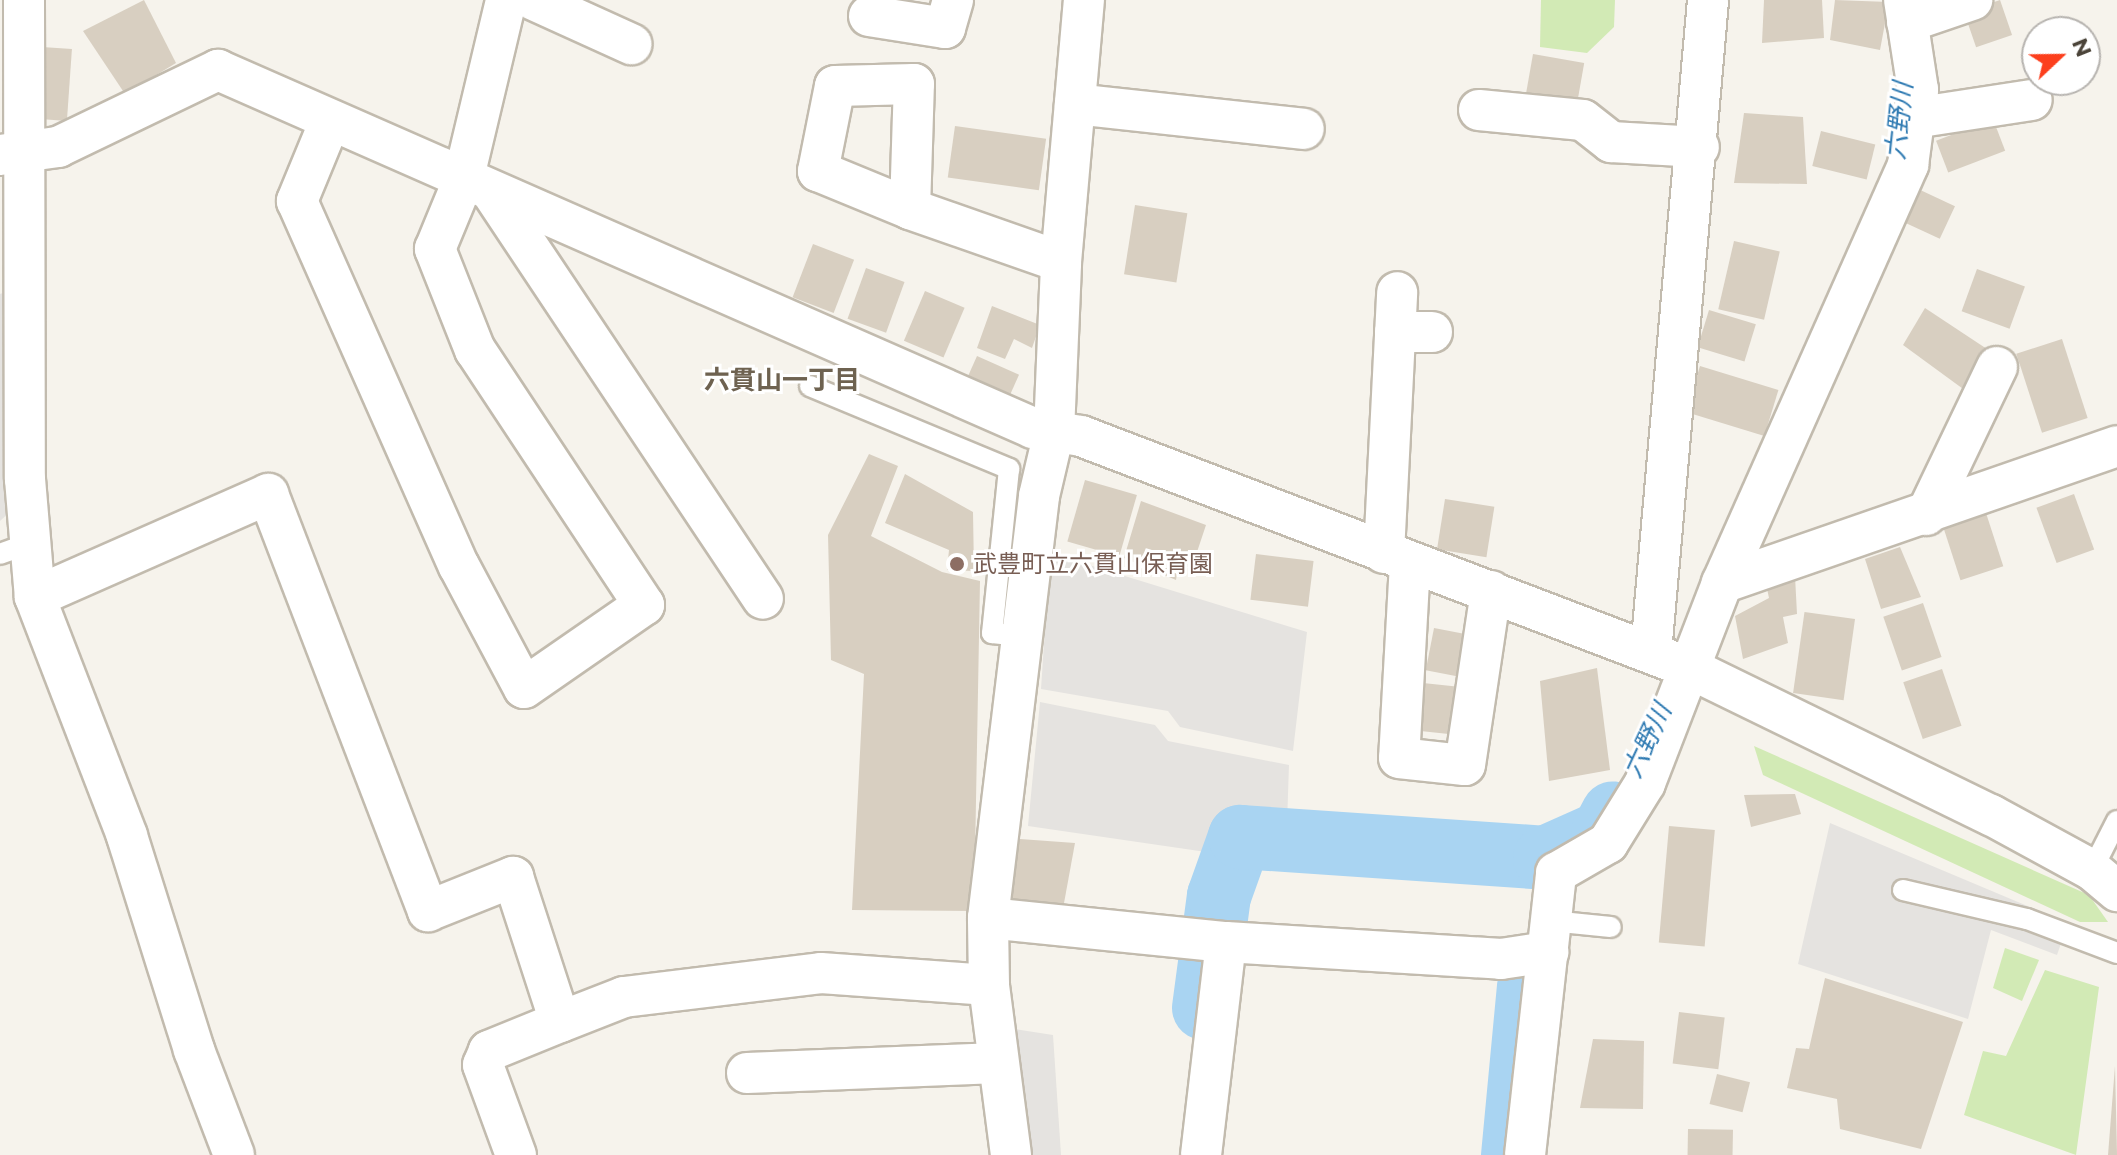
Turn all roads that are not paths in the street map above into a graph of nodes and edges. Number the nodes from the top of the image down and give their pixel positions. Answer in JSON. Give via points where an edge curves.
{"nodes":[{"id":1,"x":24,"y":0,"type":"edge"},
{"id":2,"x":506,"y":0,"type":"edge"},
{"id":3,"x":534,"y":0,"type":"edge"},
{"id":4,"x":953,"y":0,"type":"edge"},
{"id":5,"x":1084,"y":0,"type":"edge"},
{"id":6,"x":1708,"y":0,"type":"edge"},
{"id":7,"x":1972,"y":0,"type":"edge"},
{"id":8,"x":1905,"y":11,"type":"edge"},
{"id":9,"x":869,"y":16,"type":"dead end"},
{"id":10,"x":631,"y":44,"type":"dead end"},
{"id":11,"x":2032,"y":100,"type":"dead end"},
{"id":12,"x":1075,"y":104,"type":"junction"},
{"id":13,"x":1479,"y":110,"type":"dead end"},
{"id":14,"x":1914,"y":118,"type":"junction"},
{"id":15,"x":330,"y":121,"type":"junction"},
{"id":16,"x":1304,"y":129,"type":"dead end"},
{"id":17,"x":1699,"y":147,"type":"junction"},
{"id":18,"x":11,"y":153,"type":"edge"},
{"id":19,"x":477,"y":186,"type":"junction"},
{"id":20,"x":910,"y":209,"type":"dead end"},
{"id":21,"x":1061,"y":262,"type":"junction"},
{"id":22,"x":1397,"y":292,"type":"dead end"},
{"id":23,"x":1997,"y":367,"type":"dead end"},
{"id":24,"x":810,"y":386,"type":"dead end"},
{"id":25,"x":1054,"y":432,"type":"junction"},
{"id":26,"x":2117,"y":446,"type":"edge"},
{"id":27,"x":1926,"y":515,"type":"junction"},
{"id":28,"x":15,"y":548,"type":"edge"},
{"id":29,"x":1397,"y":558,"type":"junction"},
{"id":30,"x":1722,"y":583,"type":"junction"},
{"id":31,"x":1491,"y":591,"type":"junction"},
{"id":32,"x":35,"y":597,"type":"junction"},
{"id":33,"x":763,"y":599,"type":"dead end"},
{"id":34,"x":1021,"y":636,"type":"junction"},
{"id":35,"x":1674,"y":662,"type":"junction"},
{"id":36,"x":2117,"y":821,"type":"edge"},
{"id":37,"x":2105,"y":881,"type":"edge"},
{"id":38,"x":1903,"y":890,"type":"dead end"},
{"id":39,"x":988,"y":918,"type":"junction"},
{"id":40,"x":1611,"y":927,"type":"dead end"},
{"id":41,"x":1550,"y":936,"type":"junction"},
{"id":42,"x":1215,"y":940,"type":"junction"},
{"id":43,"x":2117,"y":953,"type":"edge"},
{"id":44,"x":989,"y":985,"type":"junction"},
{"id":45,"x":560,"y":1022,"type":"junction"},
{"id":46,"x":998,"y":1063,"type":"junction"},
{"id":47,"x":747,"y":1073,"type":"dead end"},
{"id":48,"x":234,"y":1155,"type":"edge"},
{"id":49,"x":516,"y":1155,"type":"edge"},
{"id":50,"x":1011,"y":1155,"type":"edge"},
{"id":51,"x":1201,"y":1155,"type":"edge"},
{"id":52,"x":1525,"y":1155,"type":"edge"}],
"edges":[{"from":1,"to":18,"type":"street"},
{"from":2,"to":19,"type":"street"},
{"from":3,"to":10,"type":"street"},
{"from":4,"to":9,"type":"street","via":[[945,28]]},
{"from":5,"to":12,"type":"street"},
{"from":6,"to":17,"type":"street"},
{"from":7,"to":8,"type":"street"},
{"from":8,"to":14,"type":"street","via":[[1918,90]]},
{"from":11,"to":14,"type":"street"},
{"from":12,"to":16,"type":"street"},
{"from":12,"to":21,"type":"street"},
{"from":13,"to":17,"type":"street","via":[[1583,120],[1611,142]]},
{"from":14,"to":30,"type":"street","via":[[1908,165]]},
{"from":15,"to":18,"type":"street","via":[[218,70],[58,147]]},
{"from":15,"to":19,"type":"street"},
{"from":15,"to":19,"type":"street","via":[[297,201],[459,566],[524,688],[644,605],[475,350],[435,249]]},
{"from":17,"to":35,"type":"street"},
{"from":18,"to":28,"type":"street","via":[[27,166],[25,479]]},
{"from":19,"to":25,"type":"street","via":[[1033,428]]},
{"from":19,"to":33,"type":"street"},
{"from":20,"to":21,"type":"street"},
{"from":21,"to":25,"type":"street"},
{"from":22,"to":29,"type":"street","via":[[1413,332]]},
{"from":23,"to":27,"type":"street"},
{"from":24,"to":34,"type":"lane","via":[[1009,469],[992,633]]},
{"from":25,"to":29,"type":"street","via":[[1081,436]]},
{"from":25,"to":34,"type":"street","via":[[1039,496]]},
{"from":26,"to":27,"type":"street"},
{"from":27,"to":30,"type":"street"},
{"from":28,"to":32,"type":"street"},
{"from":29,"to":31,"type":"street"},
{"from":29,"to":31,"type":"street","via":[[1399,758],[1465,765]]},
{"from":30,"to":35,"type":"street"},
{"from":31,"to":35,"type":"street"},
{"from":32,"to":45,"type":"street","via":[[268,494],[428,911],[513,877]]},
{"from":32,"to":48,"type":"street","via":[[127,836],[194,1050]]},
{"from":34,"to":39,"type":"street"},
{"from":35,"to":37,"type":"street","via":[[1991,815]]},
{"from":35,"to":41,"type":"street","via":[[1645,783],[1608,843],[1556,873]]},
{"from":36,"to":37,"type":"lane"},
{"from":38,"to":43,"type":"lane","via":[[2027,919]]},
{"from":39,"to":42,"type":"street"},
{"from":39,"to":44,"type":"street"},
{"from":40,"to":41,"type":"lane"},
{"from":41,"to":42,"type":"street","via":[[1501,959]]},
{"from":41,"to":52,"type":"street"},
{"from":42,"to":51,"type":"street"},
{"from":44,"to":45,"type":"street","via":[[821,973],[624,997]]},
{"from":44,"to":46,"type":"street"},
{"from":45,"to":49,"type":"street","via":[[489,1051],[483,1065]]},
{"from":46,"to":47,"type":"street"},
{"from":46,"to":50,"type":"street"}]}
